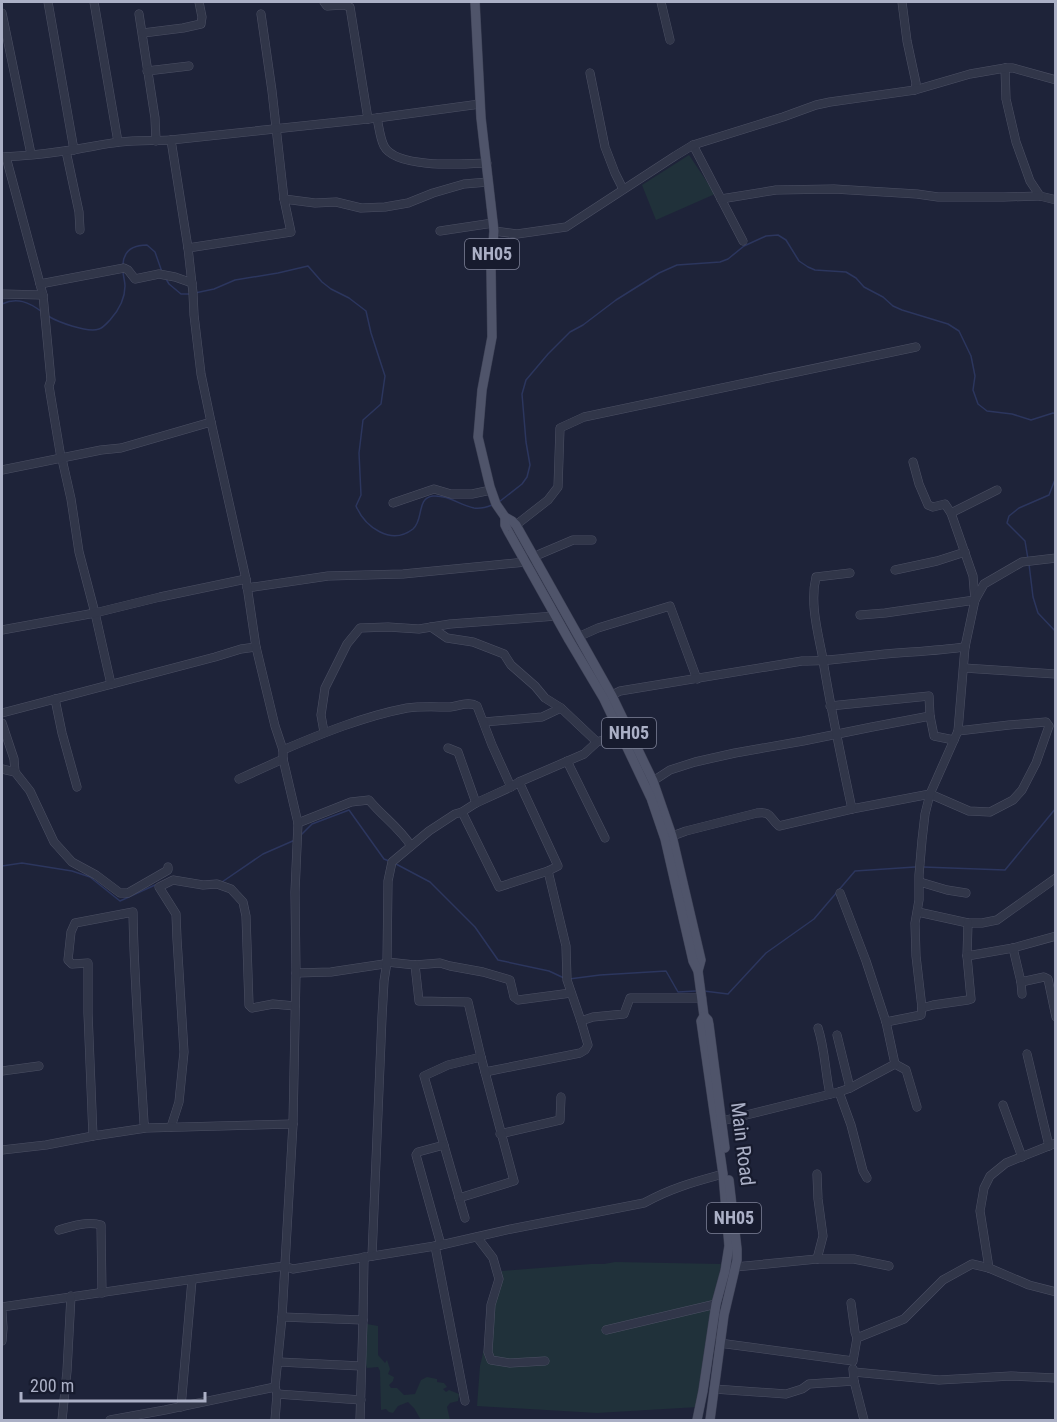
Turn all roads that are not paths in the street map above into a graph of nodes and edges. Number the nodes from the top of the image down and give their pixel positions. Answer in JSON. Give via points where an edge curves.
{"nodes":[{"id":1,"x":48,"y":2,"type":"edge"},
{"id":2,"x":94,"y":2,"type":"edge"},
{"id":3,"x":199,"y":2,"type":"edge"},
{"id":4,"x":324,"y":2,"type":"edge"},
{"id":5,"x":475,"y":2,"type":"edge"},
{"id":6,"x":661,"y":2,"type":"edge"},
{"id":7,"x":902,"y":2,"type":"edge"},
{"id":8,"x":2,"y":12,"type":"edge"},
{"id":9,"x":139,"y":14,"type":"dead end"},
{"id":10,"x":261,"y":14,"type":"dead end"},
{"id":11,"x":143,"y":33,"type":"junction"},
{"id":12,"x":670,"y":40,"type":"dead end"},
{"id":13,"x":189,"y":66,"type":"dead end"},
{"id":14,"x":1005,"y":68,"type":"junction"},
{"id":15,"x":147,"y":71,"type":"junction"},
{"id":16,"x":590,"y":73,"type":"dead end"},
{"id":17,"x":1056,"y":80,"type":"edge"},
{"id":18,"x":915,"y":90,"type":"junction"},
{"id":19,"x":480,"y":104,"type":"junction"},
{"id":20,"x":377,"y":118,"type":"junction"},
{"id":21,"x":368,"y":119,"type":"junction"},
{"id":22,"x":276,"y":129,"type":"junction"},
{"id":23,"x":171,"y":140,"type":"junction"},
{"id":24,"x":156,"y":141,"type":"junction"},
{"id":25,"x":118,"y":142,"type":"junction"},
{"id":26,"x":693,"y":145,"type":"junction"},
{"id":27,"x":70,"y":150,"type":"junction"},
{"id":28,"x":31,"y":154,"type":"junction"},
{"id":29,"x":4,"y":157,"type":"edge"},
{"id":30,"x":486,"y":163,"type":"junction"},
{"id":31,"x":488,"y":182,"type":"junction"},
{"id":32,"x":624,"y":189,"type":"junction"},
{"id":33,"x":1040,"y":195,"type":"junction"},
{"id":34,"x":285,"y":199,"type":"junction"},
{"id":35,"x":721,"y":199,"type":"junction"},
{"id":36,"x":1056,"y":200,"type":"edge"},
{"id":37,"x":493,"y":227,"type":"junction"},
{"id":38,"x":80,"y":230,"type":"dead end"},
{"id":39,"x":440,"y":231,"type":"dead end"},
{"id":40,"x":743,"y":241,"type":"dead end"},
{"id":41,"x":188,"y":248,"type":"junction"},
{"id":42,"x":40,"y":284,"type":"junction"},
{"id":43,"x":192,"y":284,"type":"junction"},
{"id":44,"x":2,"y":294,"type":"edge"},
{"id":45,"x":43,"y":295,"type":"junction"},
{"id":46,"x":916,"y":347,"type":"dead end"},
{"id":47,"x":211,"y":422,"type":"junction"},
{"id":48,"x":61,"y":458,"type":"junction"},
{"id":49,"x":913,"y":462,"type":"dead end"},
{"id":50,"x":2,"y":470,"type":"edge"},
{"id":51,"x":491,"y":490,"type":"junction"},
{"id":52,"x":997,"y":490,"type":"dead end"},
{"id":53,"x":393,"y":503,"type":"dead end"},
{"id":54,"x":951,"y":513,"type":"junction"},
{"id":55,"x":505,"y":517,"type":"junction"},
{"id":56,"x":516,"y":525,"type":"junction"},
{"id":57,"x":592,"y":540,"type":"dead end"},
{"id":58,"x":964,"y":552,"type":"junction"},
{"id":59,"x":1052,"y":558,"type":"edge"},
{"id":60,"x":530,"y":561,"type":"junction"},
{"id":61,"x":895,"y":570,"type":"dead end"},
{"id":62,"x":850,"y":573,"type":"dead end"},
{"id":63,"x":246,"y":583,"type":"junction"},
{"id":64,"x":975,"y":600,"type":"junction"},
{"id":65,"x":95,"y":613,"type":"junction"},
{"id":66,"x":860,"y":615,"type":"dead end"},
{"id":67,"x":556,"y":616,"type":"junction"},
{"id":68,"x":431,"y":627,"type":"junction"},
{"id":69,"x":2,"y":630,"type":"edge"},
{"id":70,"x":578,"y":637,"type":"junction"},
{"id":71,"x":256,"y":647,"type":"junction"},
{"id":72,"x":965,"y":647,"type":"junction"},
{"id":73,"x":823,"y":662,"type":"junction"},
{"id":74,"x":964,"y":668,"type":"junction"},
{"id":75,"x":1056,"y":674,"type":"edge"},
{"id":76,"x":697,"y":679,"type":"junction"},
{"id":77,"x":111,"y":684,"type":"junction"},
{"id":78,"x":608,"y":697,"type":"junction"},
{"id":79,"x":55,"y":699,"type":"junction"},
{"id":80,"x":830,"y":706,"type":"junction"},
{"id":81,"x":561,"y":708,"type":"junction"},
{"id":82,"x":2,"y":713,"type":"edge"},
{"id":83,"x":930,"y":716,"type":"junction"},
{"id":84,"x":2,"y":723,"type":"edge"},
{"id":85,"x":484,"y":723,"type":"junction"},
{"id":86,"x":958,"y":731,"type":"junction"},
{"id":87,"x":324,"y":732,"type":"junction"},
{"id":88,"x":621,"y":734,"type":"junction"},
{"id":89,"x":836,"y":735,"type":"junction"},
{"id":90,"x":954,"y":740,"type":"junction"},
{"id":91,"x":597,"y":742,"type":"junction"},
{"id":92,"x":448,"y":748,"type":"dead end"},
{"id":93,"x":283,"y":750,"type":"junction"},
{"id":94,"x":283,"y":759,"type":"junction"},
{"id":95,"x":567,"y":761,"type":"junction"},
{"id":96,"x":2,"y":769,"type":"edge"},
{"id":97,"x":15,"y":772,"type":"junction"},
{"id":98,"x":239,"y":779,"type":"dead end"},
{"id":99,"x":519,"y":782,"type":"junction"},
{"id":100,"x":653,"y":782,"type":"junction"},
{"id":101,"x":77,"y":787,"type":"dead end"},
{"id":102,"x":511,"y":787,"type":"junction"},
{"id":103,"x":930,"y":794,"type":"junction"},
{"id":104,"x":476,"y":803,"type":"junction"},
{"id":105,"x":852,"y":809,"type":"junction"},
{"id":106,"x":462,"y":812,"type":"junction"},
{"id":107,"x":298,"y":823,"type":"junction"},
{"id":108,"x":668,"y":837,"type":"junction"},
{"id":109,"x":605,"y":838,"type":"dead end"},
{"id":110,"x":411,"y":846,"type":"junction"},
{"id":111,"x":168,"y":867,"type":"dead end"},
{"id":112,"x":548,"y":871,"type":"junction"},
{"id":113,"x":1056,"y":878,"type":"edge"},
{"id":114,"x":920,"y":882,"type":"junction"},
{"id":115,"x":966,"y":892,"type":"dead end"},
{"id":116,"x":840,"y":893,"type":"dead end"},
{"id":117,"x":918,"y":912,"type":"junction"},
{"id":118,"x":968,"y":923,"type":"junction"},
{"id":119,"x":1056,"y":936,"type":"edge"},
{"id":120,"x":1013,"y":948,"type":"junction"},
{"id":121,"x":967,"y":956,"type":"junction"},
{"id":122,"x":387,"y":962,"type":"junction"},
{"id":123,"x":415,"y":965,"type":"junction"},
{"id":124,"x":296,"y":973,"type":"junction"},
{"id":125,"x":1021,"y":982,"type":"junction"},
{"id":126,"x":572,"y":993,"type":"junction"},
{"id":127,"x":1022,"y":994,"type":"dead end"},
{"id":128,"x":701,"y":996,"type":"junction"},
{"id":129,"x":295,"y":1006,"type":"junction"},
{"id":130,"x":922,"y":1008,"type":"junction"},
{"id":131,"x":704,"y":1016,"type":"junction"},
{"id":132,"x":1056,"y":1017,"type":"edge"},
{"id":133,"x":581,"y":1021,"type":"junction"},
{"id":134,"x":886,"y":1023,"type":"junction"},
{"id":135,"x":818,"y":1028,"type":"dead end"},
{"id":136,"x":837,"y":1035,"type":"dead end"},
{"id":137,"x":1027,"y":1054,"type":"dead end"},
{"id":138,"x":481,"y":1057,"type":"junction"},
{"id":139,"x":895,"y":1064,"type":"junction"},
{"id":140,"x":39,"y":1066,"type":"dead end"},
{"id":141,"x":2,"y":1071,"type":"edge"},
{"id":142,"x":485,"y":1072,"type":"junction"},
{"id":143,"x":850,"y":1088,"type":"junction"},
{"id":144,"x":839,"y":1092,"type":"junction"},
{"id":145,"x":830,"y":1094,"type":"junction"},
{"id":146,"x":561,"y":1098,"type":"dead end"},
{"id":147,"x":1003,"y":1105,"type":"dead end"},
{"id":148,"x":917,"y":1107,"type":"dead end"},
{"id":149,"x":722,"y":1121,"type":"junction"},
{"id":150,"x":292,"y":1124,"type":"junction"},
{"id":151,"x":171,"y":1127,"type":"junction"},
{"id":152,"x":146,"y":1128,"type":"junction"},
{"id":153,"x":500,"y":1134,"type":"junction"},
{"id":154,"x":93,"y":1136,"type":"junction"},
{"id":155,"x":1052,"y":1144,"type":"edge"},
{"id":156,"x":444,"y":1145,"type":"junction"},
{"id":157,"x":2,"y":1150,"type":"edge"},
{"id":158,"x":1022,"y":1157,"type":"junction"},
{"id":159,"x":723,"y":1174,"type":"junction"},
{"id":160,"x":817,"y":1174,"type":"dead end"},
{"id":161,"x":867,"y":1178,"type":"dead end"},
{"id":162,"x":459,"y":1198,"type":"junction"},
{"id":163,"x":465,"y":1218,"type":"dead end"},
{"id":164,"x":59,"y":1230,"type":"dead end"},
{"id":165,"x":477,"y":1237,"type":"junction"},
{"id":166,"x":438,"y":1246,"type":"junction"},
{"id":167,"x":368,"y":1256,"type":"junction"},
{"id":168,"x":817,"y":1259,"type":"junction"},
{"id":169,"x":284,"y":1266,"type":"junction"},
{"id":170,"x":888,"y":1266,"type":"dead end"},
{"id":171,"x":735,"y":1267,"type":"junction"},
{"id":172,"x":989,"y":1268,"type":"junction"},
{"id":173,"x":192,"y":1280,"type":"junction"},
{"id":174,"x":1056,"y":1292,"type":"edge"},
{"id":175,"x":102,"y":1293,"type":"junction"},
{"id":176,"x":70,"y":1296,"type":"junction"},
{"id":177,"x":716,"y":1304,"type":"junction"},
{"id":178,"x":851,"y":1304,"type":"dead end"},
{"id":179,"x":2,"y":1307,"type":"edge"},
{"id":180,"x":2,"y":1312,"type":"edge"},
{"id":181,"x":282,"y":1317,"type":"junction"},
{"id":182,"x":363,"y":1320,"type":"junction"},
{"id":183,"x":606,"y":1330,"type":"dead end"},
{"id":184,"x":857,"y":1338,"type":"junction"},
{"id":185,"x":2,"y":1341,"type":"edge"},
{"id":186,"x":719,"y":1343,"type":"junction"},
{"id":187,"x":545,"y":1361,"type":"dead end"},
{"id":188,"x":853,"y":1361,"type":"junction"},
{"id":189,"x":279,"y":1362,"type":"junction"},
{"id":190,"x":361,"y":1366,"type":"junction"},
{"id":191,"x":854,"y":1372,"type":"junction"},
{"id":192,"x":1056,"y":1378,"type":"edge"},
{"id":193,"x":854,"y":1382,"type":"junction"},
{"id":194,"x":714,"y":1389,"type":"junction"},
{"id":195,"x":276,"y":1390,"type":"junction"},
{"id":196,"x":361,"y":1400,"type":"junction"},
{"id":197,"x":465,"y":1401,"type":"dead end"},
{"id":198,"x":181,"y":1407,"type":"junction"},
{"id":199,"x":62,"y":1420,"type":"edge"},
{"id":200,"x":111,"y":1420,"type":"edge"},
{"id":201,"x":275,"y":1420,"type":"edge"},
{"id":202,"x":360,"y":1420,"type":"edge"},
{"id":203,"x":697,"y":1420,"type":"edge"},
{"id":204,"x":710,"y":1420,"type":"edge"},
{"id":205,"x":864,"y":1420,"type":"edge"}],
"edges":[{"from":1,"to":27,"type":"street"},
{"from":2,"to":25,"type":"street"},
{"from":3,"to":11,"type":"street","via":[[201,24]]},
{"from":4,"to":21,"type":"street","via":[[327,6],[350,7]]},
{"from":5,"to":19,"type":"main road","number":"NH05"},
{"from":6,"to":12,"type":"street"},
{"from":7,"to":18,"type":"street"},
{"from":8,"to":28,"type":"street"},
{"from":9,"to":11,"type":"street"},
{"from":10,"to":22,"type":"street"},
{"from":11,"to":15,"type":"street"},
{"from":13,"to":15,"type":"street"},
{"from":14,"to":17,"type":"street"},
{"from":14,"to":18,"type":"street"},
{"from":14,"to":33,"type":"street","via":[[1006,99],[1016,142],[1030,181]]},
{"from":15,"to":24,"type":"street"},
{"from":16,"to":32,"type":"street","via":[[605,147]]},
{"from":18,"to":26,"type":"street","via":[[816,105]]},
{"from":19,"to":20,"type":"street"},
{"from":19,"to":30,"type":"main road","number":"NH05"},
{"from":20,"to":21,"type":"street"},
{"from":20,"to":30,"type":"street","via":[[384,147],[395,156],[443,165]]},
{"from":21,"to":22,"type":"street"},
{"from":22,"to":23,"type":"street"},
{"from":22,"to":34,"type":"street"},
{"from":23,"to":24,"type":"street"},
{"from":23,"to":41,"type":"street"},
{"from":24,"to":25,"type":"street"},
{"from":25,"to":27,"type":"street"},
{"from":26,"to":32,"type":"street"},
{"from":26,"to":35,"type":"street"},
{"from":27,"to":28,"type":"street"},
{"from":27,"to":38,"type":"street"},
{"from":28,"to":29,"type":"street"},
{"from":29,"to":42,"type":"street"},
{"from":30,"to":31,"type":"main road","number":"NH05"},
{"from":31,"to":34,"type":"street","via":[[464,184],[385,207]]},
{"from":31,"to":37,"type":"main road","number":"NH05"},
{"from":32,"to":37,"type":"street","via":[[566,227],[517,234]]},
{"from":33,"to":35,"type":"street","via":[[938,197],[834,189],[776,190]]},
{"from":33,"to":36,"type":"street"},
{"from":34,"to":41,"type":"street","via":[[291,232]]},
{"from":35,"to":40,"type":"street"},
{"from":37,"to":39,"type":"street"},
{"from":37,"to":51,"type":"main road","number":"NH05","via":[[492,337],[478,437]]},
{"from":41,"to":43,"type":"street"},
{"from":42,"to":43,"type":"street","via":[[124,268],[135,279],[159,274]]},
{"from":42,"to":45,"type":"street"},
{"from":43,"to":47,"type":"street","via":[[201,374]]},
{"from":44,"to":45,"type":"street"},
{"from":45,"to":48,"type":"street","via":[[49,386]]},
{"from":46,"to":56,"type":"street","via":[[584,417],[560,428],[558,487]]},
{"from":47,"to":48,"type":"street","via":[[121,448]]},
{"from":47,"to":63,"type":"street"},
{"from":48,"to":50,"type":"street"},
{"from":48,"to":65,"type":"street"},
{"from":49,"to":54,"type":"street","via":[[928,505],[945,504]]},
{"from":51,"to":53,"type":"street","via":[[451,494],[434,489]]},
{"from":51,"to":55,"type":"main road","number":"NH05"},
{"from":52,"to":54,"type":"street"},
{"from":54,"to":58,"type":"street"},
{"from":55,"to":56,"type":"main road","number":"NH05"},
{"from":55,"to":60,"type":"main road","number":"NH05","via":[[505,525]]},
{"from":56,"to":60,"type":"main road","number":"NH05"},
{"from":57,"to":60,"type":"street","via":[[573,540]]},
{"from":58,"to":61,"type":"street"},
{"from":58,"to":64,"type":"street","via":[[973,576]]},
{"from":59,"to":64,"type":"street","via":[[1022,562],[984,584]]},
{"from":60,"to":63,"type":"street","via":[[403,574]]},
{"from":60,"to":67,"type":"main road","number":"NH05"},
{"from":60,"to":70,"type":"main road","number":"NH05"},
{"from":62,"to":73,"type":"street","via":[[816,576],[813,603]]},
{"from":63,"to":65,"type":"street","via":[[160,597]]},
{"from":63,"to":71,"type":"street"},
{"from":64,"to":66,"type":"street"},
{"from":64,"to":72,"type":"street"},
{"from":65,"to":69,"type":"street"},
{"from":65,"to":77,"type":"street"},
{"from":67,"to":68,"type":"street"},
{"from":67,"to":78,"type":"main road","number":"NH05"},
{"from":68,"to":81,"type":"street","via":[[447,638],[504,654],[544,698]]},
{"from":68,"to":87,"type":"street","via":[[360,628],[324,688]]},
{"from":70,"to":76,"type":"street","via":[[598,627],[670,606]]},
{"from":70,"to":78,"type":"main road","number":"NH05"},
{"from":71,"to":77,"type":"street"},
{"from":71,"to":93,"type":"street"},
{"from":72,"to":73,"type":"street"},
{"from":72,"to":74,"type":"street"},
{"from":73,"to":76,"type":"street","via":[[802,661]]},
{"from":73,"to":80,"type":"street"},
{"from":74,"to":75,"type":"street"},
{"from":74,"to":86,"type":"street"},
{"from":76,"to":78,"type":"street","via":[[621,691]]},
{"from":77,"to":79,"type":"street"},
{"from":78,"to":88,"type":"main road","number":"NH05"},
{"from":78,"to":100,"type":"main road","number":"NH05"},
{"from":79,"to":82,"type":"street"},
{"from":79,"to":101,"type":"street"},
{"from":80,"to":83,"type":"street","via":[[929,696]]},
{"from":80,"to":89,"type":"street"},
{"from":81,"to":85,"type":"street","via":[[542,717]]},
{"from":81,"to":91,"type":"street"},
{"from":83,"to":89,"type":"street"},
{"from":83,"to":90,"type":"street","via":[[934,736]]},
{"from":84,"to":97,"type":"street"},
{"from":85,"to":87,"type":"street","via":[[472,703],[410,708]]},
{"from":85,"to":102,"type":"street"},
{"from":86,"to":90,"type":"street"},
{"from":86,"to":103,"type":"street","via":[[1046,722],[1049,726],[1031,772],[1013,800],[990,812],[969,811]]},
{"from":87,"to":93,"type":"street"},
{"from":88,"to":91,"type":"street"},
{"from":88,"to":108,"type":"main road","number":"NH05"},
{"from":89,"to":100,"type":"street","via":[[695,762],[670,770]]},
{"from":89,"to":105,"type":"street"},
{"from":90,"to":103,"type":"street"},
{"from":91,"to":95,"type":"street","via":[[584,754]]},
{"from":92,"to":104,"type":"street","via":[[458,752]]},
{"from":93,"to":94,"type":"street"},
{"from":94,"to":98,"type":"street"},
{"from":94,"to":107,"type":"street"},
{"from":95,"to":99,"type":"street"},
{"from":95,"to":109,"type":"street"},
{"from":96,"to":97,"type":"street"},
{"from":97,"to":111,"type":"street","via":[[30,791],[54,842],[72,862],[120,892],[128,893]]},
{"from":99,"to":102,"type":"street"},
{"from":99,"to":112,"type":"street","via":[[558,866]]},
{"from":100,"to":108,"type":"main road","number":"NH05"},
{"from":102,"to":104,"type":"street"},
{"from":103,"to":105,"type":"street"},
{"from":103,"to":114,"type":"street"},
{"from":104,"to":106,"type":"street"},
{"from":105,"to":108,"type":"street","via":[[779,826],[765,812],[757,813]]},
{"from":106,"to":110,"type":"street"},
{"from":106,"to":112,"type":"street","via":[[499,886]]},
{"from":107,"to":110,"type":"street","via":[[351,802],[369,800]]},
{"from":107,"to":124,"type":"street"},
{"from":108,"to":128,"type":"main road","number":"NH05"},
{"from":110,"to":122,"type":"street","via":[[392,862],[388,881]]},
{"from":112,"to":126,"type":"street","via":[[566,946],[567,980]]},
{"from":113,"to":118,"type":"street","via":[[997,920]]},
{"from":114,"to":115,"type":"street"},
{"from":114,"to":117,"type":"street"},
{"from":116,"to":134,"type":"street"},
{"from":117,"to":118,"type":"street"},
{"from":117,"to":130,"type":"street","via":[[916,956]]},
{"from":118,"to":121,"type":"street"},
{"from":119,"to":120,"type":"street"},
{"from":120,"to":121,"type":"street"},
{"from":120,"to":125,"type":"street"},
{"from":121,"to":130,"type":"street","via":[[971,999]]},
{"from":122,"to":123,"type":"street"},
{"from":122,"to":124,"type":"street","via":[[332,972]]},
{"from":122,"to":167,"type":"street"},
{"from":123,"to":126,"type":"street","via":[[440,963],[510,980],[518,1000]]},
{"from":123,"to":138,"type":"street","via":[[419,1001],[468,1002]]},
{"from":124,"to":129,"type":"street"},
{"from":125,"to":127,"type":"street"},
{"from":125,"to":132,"type":"street","via":[[1048,979]]},
{"from":126,"to":133,"type":"street"},
{"from":128,"to":131,"type":"main road","number":"NH05"},
{"from":128,"to":133,"type":"street","via":[[630,998],[624,1014]]},
{"from":129,"to":150,"type":"street"},
{"from":129,"to":151,"type":"street","via":[[249,1005],[246,916],[243,902],[231,889],[173,880],[159,887],[176,914],[184,1052],[179,1102]]},
{"from":130,"to":134,"type":"street","via":[[921,1016]]},
{"from":131,"to":149,"type":"main road","name":"Main Road","number":"NH05","via":[[709,1025]]},
{"from":131,"to":159,"type":"main road","number":"NH05","via":[[701,1021]]},
{"from":133,"to":142,"type":"street","via":[[588,1045],[580,1053]]},
{"from":134,"to":139,"type":"street"},
{"from":135,"to":145,"type":"street"},
{"from":136,"to":143,"type":"street"},
{"from":137,"to":155,"type":"street"},
{"from":138,"to":142,"type":"street"},
{"from":138,"to":156,"type":"street","via":[[424,1076]]},
{"from":139,"to":143,"type":"street"},
{"from":139,"to":148,"type":"street","via":[[906,1070]]},
{"from":140,"to":141,"type":"street"},
{"from":142,"to":153,"type":"street"},
{"from":143,"to":144,"type":"street"},
{"from":144,"to":145,"type":"street"},
{"from":144,"to":161,"type":"street"},
{"from":145,"to":149,"type":"street"},
{"from":146,"to":153,"type":"street","via":[[560,1120]]},
{"from":147,"to":158,"type":"street"},
{"from":149,"to":171,"type":"main road","name":"Main Road","number":"NH05","via":[[737,1250]]},
{"from":150,"to":151,"type":"street"},
{"from":150,"to":169,"type":"street"},
{"from":151,"to":152,"type":"street"},
{"from":152,"to":154,"type":"street"},
{"from":152,"to":154,"type":"street","via":[[133,912],[75,923],[71,932],[68,960],[72,964],[88,963]]},
{"from":153,"to":162,"type":"street","via":[[514,1181]]},
{"from":154,"to":157,"type":"street"},
{"from":155,"to":158,"type":"street"},
{"from":156,"to":162,"type":"street"},
{"from":156,"to":166,"type":"street","via":[[416,1155]]},
{"from":158,"to":172,"type":"street","via":[[1006,1163],[990,1176],[984,1188],[980,1210]]},
{"from":159,"to":165,"type":"street","via":[[677,1186],[644,1203]]},
{"from":159,"to":177,"type":"main road","number":"NH05","via":[[729,1246]]},
{"from":160,"to":168,"type":"street","via":[[823,1236]]},
{"from":162,"to":163,"type":"street"},
{"from":164,"to":175,"type":"street","via":[[101,1225]]},
{"from":165,"to":166,"type":"street"},
{"from":165,"to":187,"type":"street","via":[[493,1258],[499,1279],[491,1305],[491,1360]]},
{"from":166,"to":167,"type":"street"},
{"from":166,"to":197,"type":"street"},
{"from":167,"to":169,"type":"street","via":[[293,1269]]},
{"from":167,"to":182,"type":"street"},
{"from":168,"to":170,"type":"street","via":[[854,1259]]},
{"from":168,"to":171,"type":"street"},
{"from":169,"to":173,"type":"street"},
{"from":169,"to":181,"type":"street"},
{"from":171,"to":186,"type":"main road","name":"Main Road","number":"NH05"},
{"from":172,"to":174,"type":"street"},
{"from":172,"to":184,"type":"street","via":[[972,1264],[943,1280],[904,1319]]},
{"from":173,"to":175,"type":"street"},
{"from":173,"to":198,"type":"street"},
{"from":175,"to":176,"type":"street"},
{"from":176,"to":179,"type":"street"},
{"from":176,"to":199,"type":"street"},
{"from":177,"to":183,"type":"street"},
{"from":177,"to":203,"type":"main road","number":"NH05"},
{"from":178,"to":184,"type":"street"},
{"from":180,"to":185,"type":"street"},
{"from":181,"to":182,"type":"street"},
{"from":181,"to":189,"type":"street"},
{"from":182,"to":190,"type":"street"},
{"from":184,"to":188,"type":"street"},
{"from":186,"to":188,"type":"street"},
{"from":186,"to":194,"type":"main road","name":"Main Road","number":"NH05"},
{"from":188,"to":191,"type":"street"},
{"from":189,"to":190,"type":"street"},
{"from":189,"to":195,"type":"street"},
{"from":190,"to":196,"type":"street"},
{"from":191,"to":192,"type":"street","via":[[939,1380]]},
{"from":191,"to":193,"type":"street"},
{"from":193,"to":194,"type":"street","via":[[809,1384],[786,1394]]},
{"from":193,"to":205,"type":"street"},
{"from":194,"to":204,"type":"main road","name":"Main Road","number":"NH05"},
{"from":195,"to":196,"type":"street"},
{"from":195,"to":198,"type":"street"},
{"from":195,"to":201,"type":"street"},
{"from":196,"to":202,"type":"street"},
{"from":198,"to":200,"type":"street"}]}
